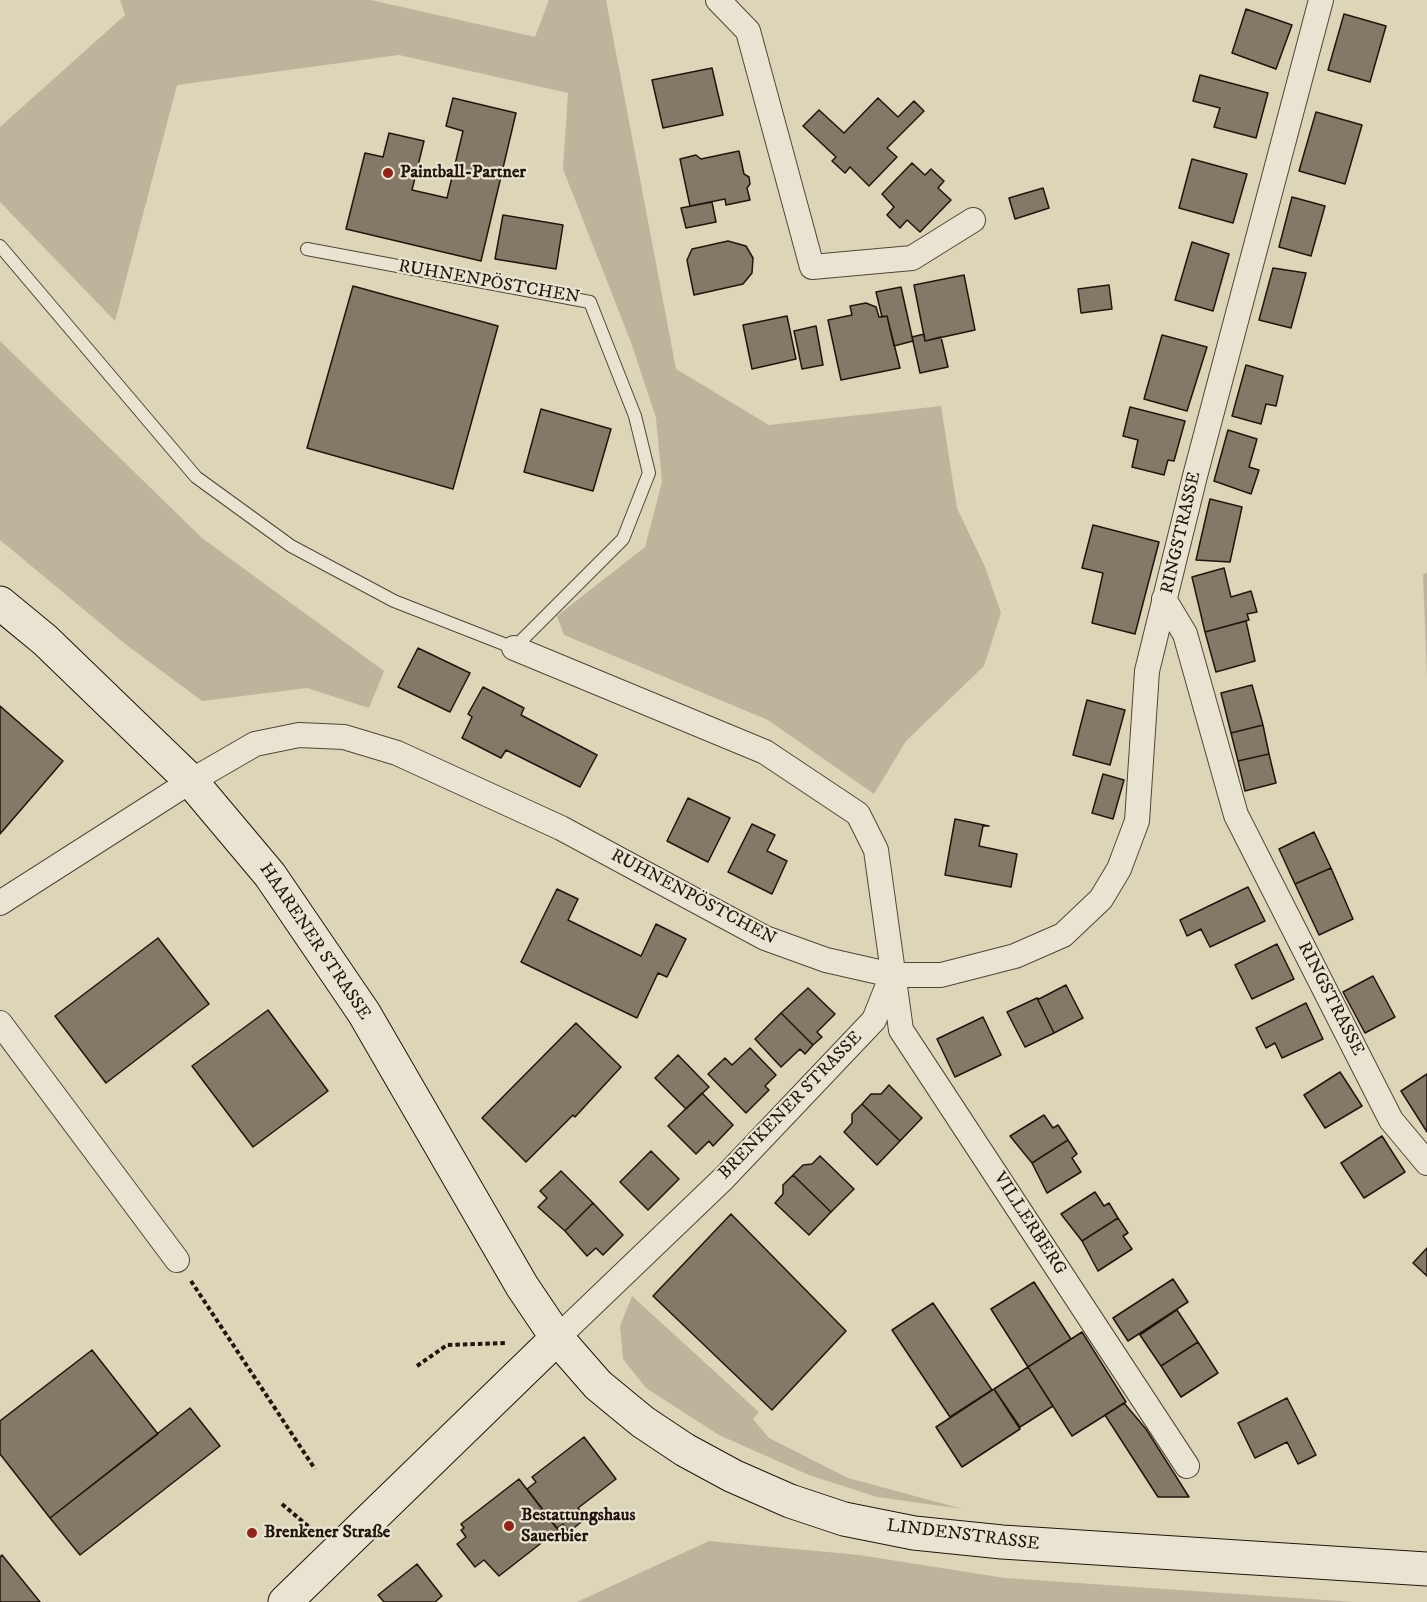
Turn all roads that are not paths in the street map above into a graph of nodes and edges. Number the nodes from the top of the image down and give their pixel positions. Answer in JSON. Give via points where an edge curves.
{"nodes":[{"id":1,"x":718,"y":0,"type":"edge"},
{"id":2,"x":1320,"y":0,"type":"edge"},
{"id":3,"x":974,"y":220,"type":"dead end"},
{"id":4,"x":0,"y":246,"type":"edge"},
{"id":5,"x":307,"y":249,"type":"dead end"},
{"id":6,"x":1164,"y":599,"type":"junction"},
{"id":7,"x":0,"y":603,"type":"edge"},
{"id":8,"x":514,"y":648,"type":"junction"},
{"id":9,"x":191,"y":781,"type":"junction"},
{"id":10,"x":0,"y":903,"type":"edge"},
{"id":11,"x":892,"y":975,"type":"junction"},
{"id":12,"x":0,"y":1023,"type":"edge"},
{"id":13,"x":1427,"y":1163,"type":"edge"},
{"id":14,"x":177,"y":1260,"type":"road end"},
{"id":15,"x":557,"y":1338,"type":"junction"},
{"id":16,"x":1187,"y":1466,"type":"dead end"},
{"id":17,"x":1427,"y":1569,"type":"edge"},
{"id":18,"x":285,"y":1602,"type":"edge"}],
"edges":[{"from":1,"to":3,"type":"street","via":[[748,31],[812,267],[912,258]]},
{"from":2,"to":6,"type":"street","name":"RINGSTRASSE"},
{"from":4,"to":8,"type":"lane","via":[[196,477],[291,546],[394,601]]},
{"from":5,"to":8,"type":"lane","name":"RUHNENPÖSTCHEN","via":[[590,302],[635,416],[649,473],[623,539]]},
{"from":6,"to":11,"type":"street","via":[[1147,671],[1137,821],[1119,869],[1101,899],[1063,935],[1015,956],[941,975]]},
{"from":6,"to":13,"type":"street","name":"RINGSTRASSE","via":[[1185,634],[1236,816],[1392,1119]]},
{"from":7,"to":9,"type":"main road","name":"HAARENER STRASSE","via":[[45,640]]},
{"from":8,"to":11,"type":"street","via":[[765,752],[858,814],[876,850]]},
{"from":9,"to":10,"type":"street","name":"RUHNENPÖSTCHEN"},
{"from":9,"to":11,"type":"street","name":"RUHNENPÖSTCHEN","via":[[255,744],[299,735],[344,737],[397,753],[561,828],[765,938],[826,960]]},
{"from":9,"to":15,"type":"main road","name":"HAARENER STRASSE","via":[[270,875],[357,1003],[522,1286]]},
{"from":11,"to":15,"type":"street","name":"BRENKENER STRASSE","via":[[874,1020],[723,1179]]},
{"from":11,"to":16,"type":"street","name":"VILLERBERG","via":[[901,1030]]},
{"from":12,"to":14,"type":"street"},
{"from":15,"to":17,"type":"main road","name":"LINDENSTRASSE","via":[[598,1384],[643,1422],[685,1450],[789,1501],[844,1519],[914,1533],[1002,1542]]},
{"from":15,"to":18,"type":"main road","name":"BRENKENER STRASSE"}]}
